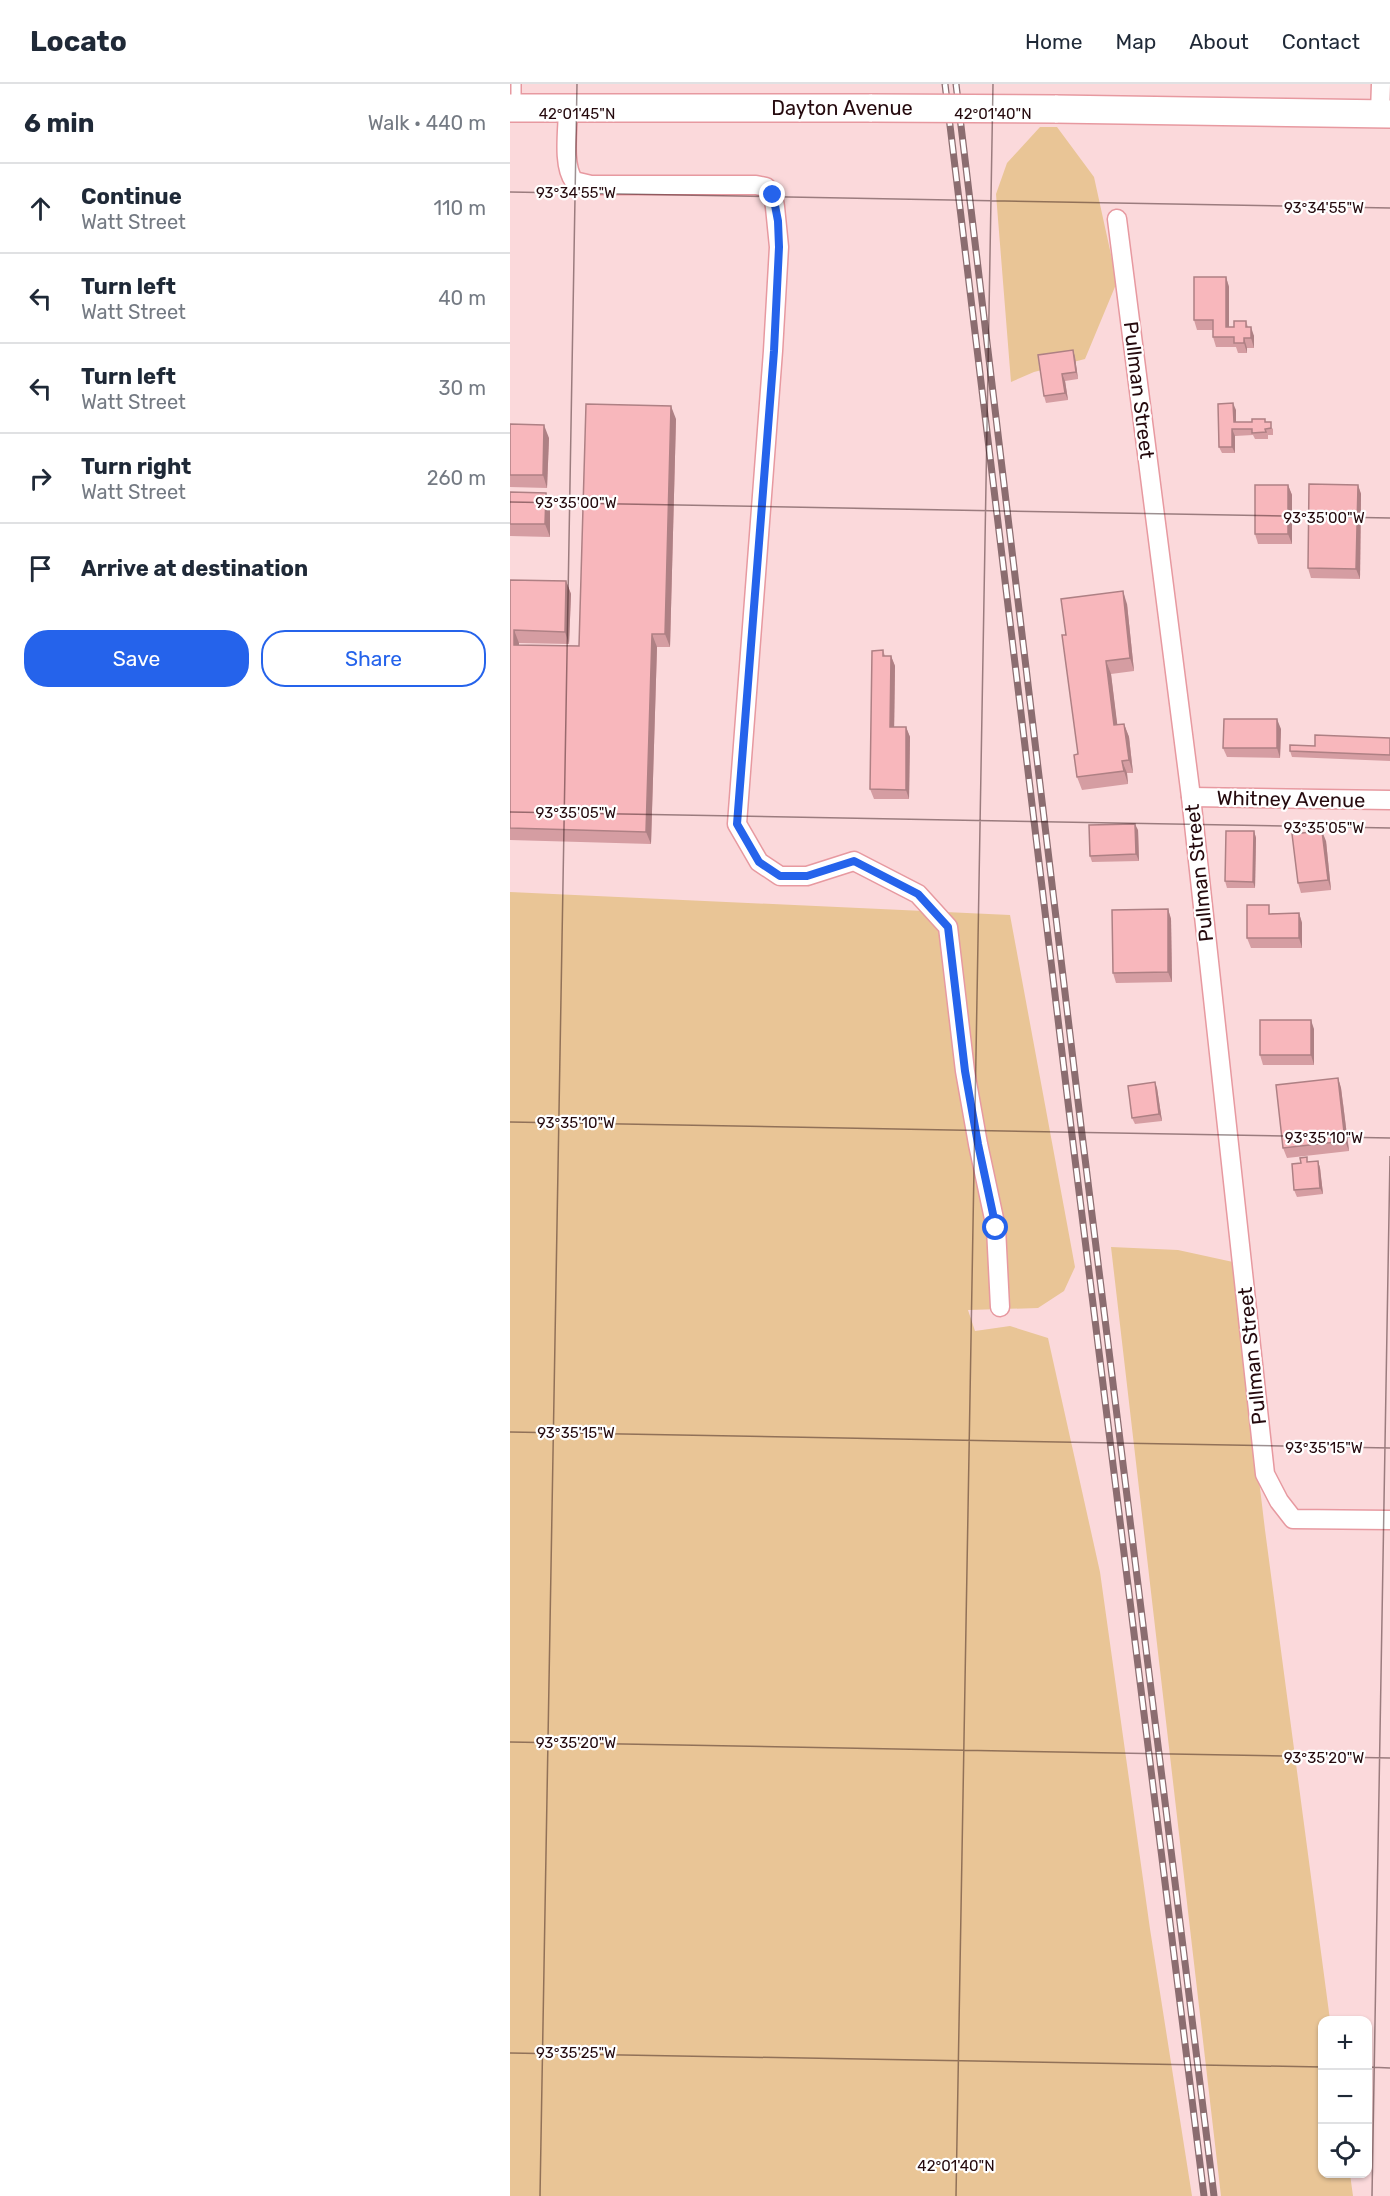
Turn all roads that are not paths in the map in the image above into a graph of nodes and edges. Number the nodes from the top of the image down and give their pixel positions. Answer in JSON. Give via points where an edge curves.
{"nodes":[{"id":1,"x":1381,"y":84,"type":"edge"},
{"id":2,"x":514,"y":100,"type":"edge"},
{"id":3,"x":568,"y":108,"type":"junction"},
{"id":4,"x":1385,"y":113,"type":"edge"},
{"id":5,"x":1117,"y":219,"type":"dead end"},
{"id":6,"x":1191,"y":797,"type":"junction"},
{"id":7,"x":1390,"y":800,"type":"edge"},
{"id":8,"x":1000,"y":1307,"type":"dead end"},
{"id":9,"x":1390,"y":1520,"type":"edge"}],
"edges":[{"from":1,"to":4,"type":"street"},
{"from":2,"to":3,"type":"main road","name":"Dayton Avenue"},
{"from":3,"to":4,"type":"main road","name":"Dayton Avenue","bridge":true},
{"from":3,"to":8,"type":"street","via":[[567,165],[574,181],[756,185],[766,187],[773,195],[779,247],[774,351],[737,824],[759,862],[780,876],[807,876],[854,861],[918,894],[948,927],[965,1071],[996,1228]]},
{"from":5,"to":6,"type":"street","name":"Pullman Street"},
{"from":6,"to":7,"type":"street","name":"Whitney Avenue"},
{"from":6,"to":9,"type":"street","name":"Pullman Street","via":[[1265,1474],[1293,1519]]}]}
